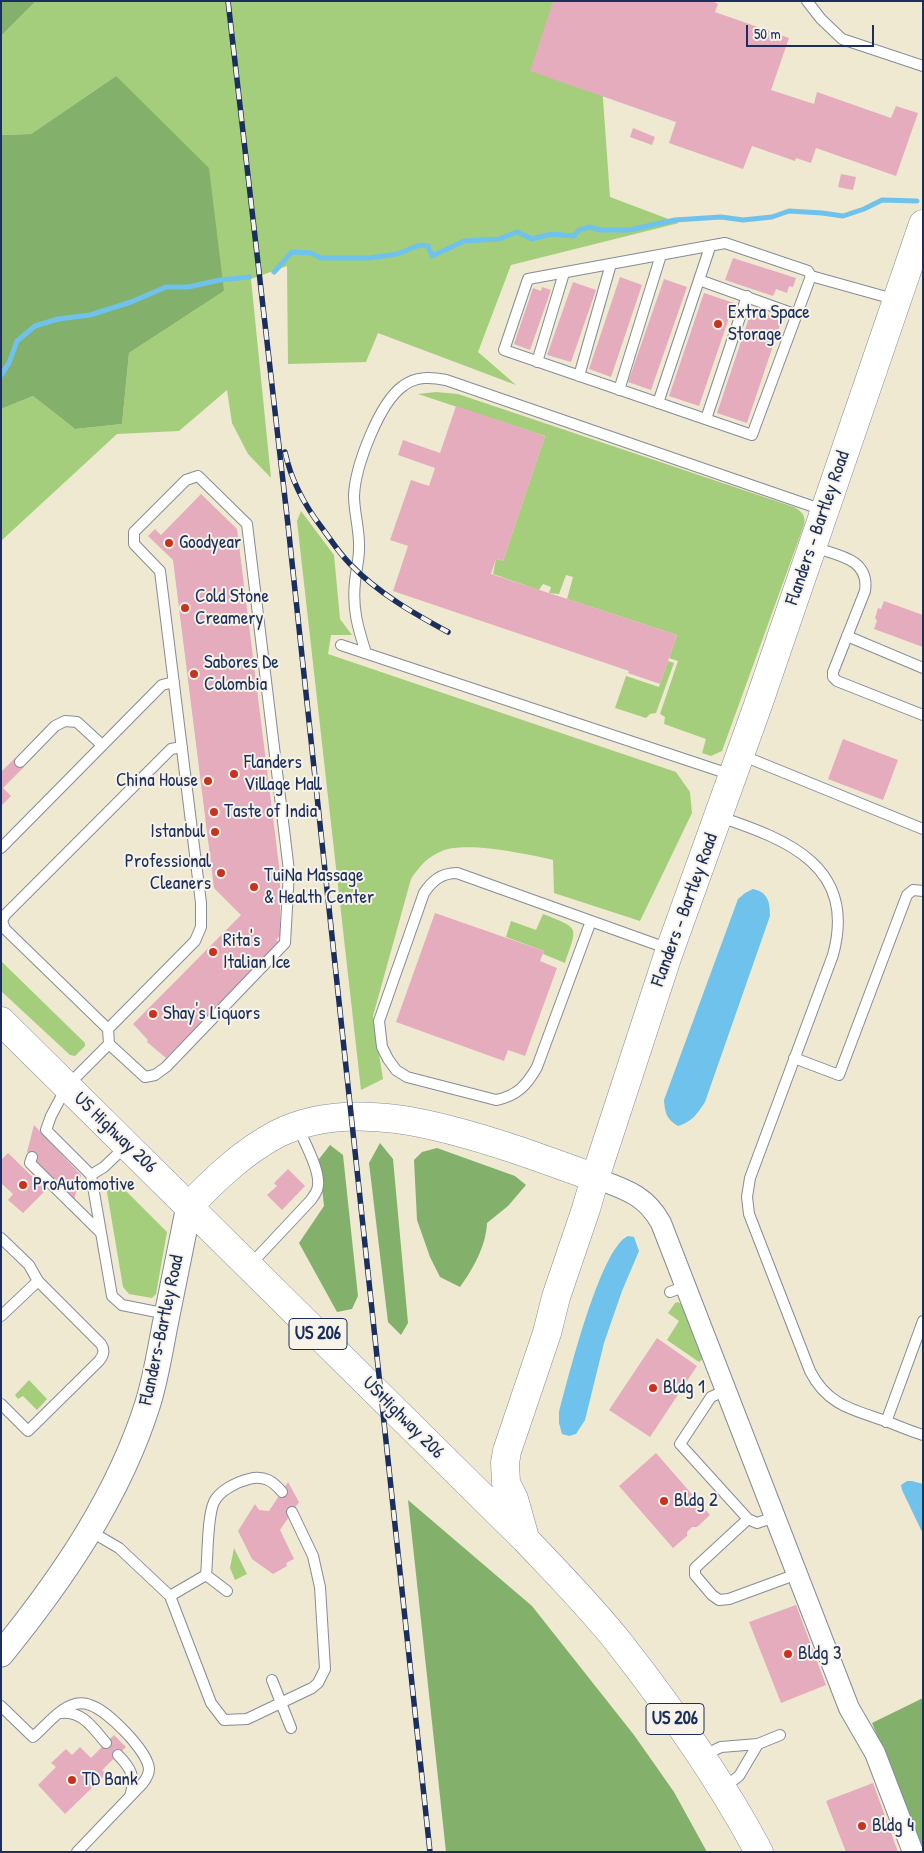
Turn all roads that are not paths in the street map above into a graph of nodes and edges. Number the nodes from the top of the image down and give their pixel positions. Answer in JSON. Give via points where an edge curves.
{"nodes":[{"id":1,"x":807,"y":1,"type":"edge"},
{"id":2,"x":923,"y":66,"type":"edge"},
{"id":3,"x":923,"y":224,"type":"edge"},
{"id":4,"x":710,"y":247,"type":"junction"},
{"id":5,"x":661,"y":255,"type":"junction"},
{"id":6,"x":612,"y":264,"type":"junction"},
{"id":7,"x":564,"y":272,"type":"junction"},
{"id":8,"x":811,"y":276,"type":"junction"},
{"id":9,"x":699,"y":280,"type":"junction"},
{"id":10,"x":747,"y":296,"type":"junction"},
{"id":11,"x":898,"y":300,"type":"junction"},
{"id":12,"x":797,"y":315,"type":"junction"},
{"id":13,"x":537,"y":362,"type":"junction"},
{"id":14,"x":579,"y":376,"type":"junction"},
{"id":15,"x":619,"y":390,"type":"junction"},
{"id":16,"x":658,"y":403,"type":"junction"},
{"id":17,"x":706,"y":419,"type":"junction"},
{"id":18,"x":824,"y":511,"type":"junction"},
{"id":19,"x":812,"y":546,"type":"junction"},
{"id":20,"x":847,"y":636,"type":"junction"},
{"id":21,"x":341,"y":645,"type":"dead end"},
{"id":22,"x":366,"y":653,"type":"junction"},
{"id":23,"x":923,"y":668,"type":"edge"},
{"id":24,"x":174,"y":682,"type":"junction"},
{"id":25,"x":923,"y":716,"type":"edge"},
{"id":26,"x":102,"y":745,"type":"junction"},
{"id":27,"x":182,"y":747,"type":"junction"},
{"id":28,"x":20,"y":762,"type":"dead end"},
{"id":29,"x":737,"y":765,"type":"junction"},
{"id":30,"x":718,"y":816,"type":"junction"},
{"id":31,"x":923,"y":829,"type":"edge"},
{"id":32,"x":1,"y":848,"type":"edge"},
{"id":33,"x":923,"y":891,"type":"edge"},
{"id":34,"x":591,"y":921,"type":"junction"},
{"id":35,"x":670,"y":949,"type":"junction"},
{"id":36,"x":1,"y":1021,"type":"edge"},
{"id":37,"x":108,"y":1030,"type":"junction"},
{"id":38,"x":109,"y":1044,"type":"junction"},
{"id":39,"x":794,"y":1058,"type":"junction"},
{"id":40,"x":67,"y":1086,"type":"junction"},
{"id":41,"x":298,"y":1126,"type":"junction"},
{"id":42,"x":127,"y":1145,"type":"junction"},
{"id":43,"x":32,"y":1157,"type":"dead end"},
{"id":44,"x":92,"y":1175,"type":"junction"},
{"id":45,"x":595,"y":1178,"type":"junction"},
{"id":46,"x":189,"y":1206,"type":"junction"},
{"id":47,"x":100,"y":1233,"type":"junction"},
{"id":48,"x":1,"y":1238,"type":"edge"},
{"id":49,"x":250,"y":1266,"type":"junction"},
{"id":50,"x":38,"y":1281,"type":"junction"},
{"id":51,"x":168,"y":1314,"type":"junction"},
{"id":52,"x":1,"y":1316,"type":"edge"},
{"id":53,"x":923,"y":1321,"type":"edge"},
{"id":54,"x":726,"y":1390,"type":"junction"},
{"id":55,"x":1,"y":1404,"type":"edge"},
{"id":56,"x":886,"y":1422,"type":"junction"},
{"id":57,"x":923,"y":1435,"type":"edge"},
{"id":58,"x":282,"y":1492,"type":"dead end"},
{"id":59,"x":292,"y":1512,"type":"dead end"},
{"id":60,"x":775,"y":1517,"type":"junction"},
{"id":61,"x":748,"y":1519,"type":"junction"},
{"id":62,"x":90,"y":1531,"type":"junction"},
{"id":63,"x":526,"y":1540,"type":"junction"},
{"id":64,"x":797,"y":1574,"type":"junction"},
{"id":65,"x":206,"y":1575,"type":"junction"},
{"id":66,"x":227,"y":1591,"type":"dead end"},
{"id":67,"x":170,"y":1596,"type":"junction"},
{"id":68,"x":1,"y":1654,"type":"edge"},
{"id":69,"x":272,"y":1680,"type":"dead end"},
{"id":70,"x":282,"y":1704,"type":"junction"},
{"id":71,"x":1,"y":1706,"type":"edge"},
{"id":72,"x":60,"y":1713,"type":"junction"},
{"id":73,"x":291,"y":1728,"type":"dead end"},
{"id":74,"x":780,"y":1735,"type":"dead end"},
{"id":75,"x":106,"y":1742,"type":"dead end"},
{"id":76,"x":758,"y":1744,"type":"junction"},
{"id":77,"x":118,"y":1755,"type":"dead end"},
{"id":78,"x":701,"y":1757,"type":"junction"},
{"id":79,"x":722,"y":1788,"type":"junction"},
{"id":80,"x":125,"y":1803,"type":"junction"},
{"id":81,"x":77,"y":1852,"type":"edge"},
{"id":82,"x":759,"y":1852,"type":"edge"},
{"id":83,"x":913,"y":1852,"type":"edge"}],
"edges":[{"from":1,"to":2,"type":"lane","via":[[842,38]]},
{"from":3,"to":11,"type":"main road","name":"Flanders - Bartley Road"},
{"from":4,"to":5,"type":"lane"},
{"from":4,"to":8,"type":"lane","via":[[725,244],[808,271]]},
{"from":4,"to":9,"type":"lane"},
{"from":5,"to":6,"type":"lane"},
{"from":5,"to":15,"type":"lane"},
{"from":6,"to":7,"type":"lane"},
{"from":6,"to":14,"type":"lane"},
{"from":7,"to":13,"type":"lane"},
{"from":7,"to":13,"type":"lane","via":[[528,279],[504,350]]},
{"from":8,"to":11,"type":"lane"},
{"from":8,"to":12,"type":"lane"},
{"from":9,"to":10,"type":"lane"},
{"from":9,"to":16,"type":"lane"},
{"from":10,"to":12,"type":"lane"},
{"from":10,"to":17,"type":"lane"},
{"from":11,"to":18,"type":"main road","name":"Flanders - Bartley Road"},
{"from":12,"to":17,"type":"lane","via":[[752,435]]},
{"from":13,"to":14,"type":"lane"},
{"from":14,"to":15,"type":"lane"},
{"from":15,"to":16,"type":"lane"},
{"from":16,"to":17,"type":"lane"},
{"from":18,"to":19,"type":"main road","name":"Flanders - Bartley Road"},
{"from":18,"to":22,"type":"lane","via":[[446,380],[417,379],[394,394],[373,430],[358,472],[354,494],[359,548],[354,610]]},
{"from":19,"to":20,"type":"lane","via":[[851,560],[864,573],[865,591]]},
{"from":19,"to":29,"type":"main road","name":"Flanders - Bartley Road"},
{"from":20,"to":23,"type":"lane"},
{"from":20,"to":25,"type":"lane","via":[[833,677]]},
{"from":21,"to":22,"type":"lane"},
{"from":22,"to":29,"type":"lane"},
{"from":24,"to":26,"type":"lane","via":[[162,685]]},
{"from":24,"to":27,"type":"lane"},
{"from":24,"to":38,"type":"lane","via":[[160,571],[134,544],[134,532],[186,480],[198,476],[247,524],[289,871],[285,943],[154,1076],[141,1075]]},
{"from":26,"to":28,"type":"lane","via":[[77,722],[65,721],[55,726]]},
{"from":26,"to":32,"type":"lane"},
{"from":27,"to":37,"type":"lane","via":[[201,903],[200,932],[195,941]]},
{"from":27,"to":37,"type":"lane","via":[[171,749],[5,914],[2,921],[5,929]]},
{"from":29,"to":30,"type":"main road","name":"Flanders - Bartley Road"},
{"from":29,"to":31,"type":"lane"},
{"from":30,"to":35,"type":"main road","name":"Flanders - Bartley Road"},
{"from":30,"to":39,"type":"lane","via":[[797,849],[820,870],[833,894],[838,922],[836,944]]},
{"from":33,"to":39,"type":"lane","via":[[913,890],[907,895],[840,1076]]},
{"from":34,"to":34,"type":"lane","via":[[457,874],[439,877],[424,893],[379,1021],[382,1047],[388,1059],[407,1077],[438,1086],[496,1100],[519,1091],[537,1067]]},
{"from":34,"to":35,"type":"lane"},
{"from":35,"to":45,"type":"main road","name":"Flanders - Bartley Road"},
{"from":36,"to":40,"type":"main road","name":"US Highway 206","number":"US 206"},
{"from":37,"to":38,"type":"lane"},
{"from":38,"to":40,"type":"lane"},
{"from":39,"to":56,"type":"lane","via":[[750,1178],[748,1210],[817,1384],[840,1405]]},
{"from":40,"to":42,"type":"main road","name":"US Highway 206","number":"US 206"},
{"from":40,"to":44,"type":"lane","via":[[43,1131]]},
{"from":41,"to":45,"type":"main road","via":[[367,1117],[420,1122],[473,1135]]},
{"from":41,"to":46,"type":"main road","via":[[278,1133],[247,1152]]},
{"from":41,"to":49,"type":"lane","via":[[316,1168],[318,1189]]},
{"from":42,"to":44,"type":"lane"},
{"from":42,"to":46,"type":"main road","name":"US Highway 206","number":"US 206"},
{"from":43,"to":47,"type":"lane","via":[[30,1163]]},
{"from":44,"to":47,"type":"lane"},
{"from":45,"to":54,"type":"street","via":[[637,1195],[657,1216],[664,1230],[678,1289]]},
{"from":45,"to":63,"type":"main road","name":"Flanders - Bartley Road","via":[[507,1451],[506,1483]]},
{"from":46,"to":49,"type":"main road","name":"US Highway 206","number":"US 206"},
{"from":46,"to":51,"type":"street","name":"Flanders-Bartley Road"},
{"from":47,"to":51,"type":"lane","via":[[114,1299],[128,1306]]},
{"from":48,"to":50,"type":"lane","via":[[29,1265]]},
{"from":49,"to":63,"type":"main road","name":"US Highway 206","number":"US 206"},
{"from":50,"to":52,"type":"lane"},
{"from":50,"to":55,"type":"lane","via":[[100,1344],[103,1355],[28,1431]]},
{"from":51,"to":62,"type":"street","name":"Flanders-Bartley Road","via":[[145,1411],[122,1468]]},
{"from":53,"to":56,"type":"lane"},
{"from":54,"to":60,"type":"street"},
{"from":54,"to":61,"type":"lane","via":[[711,1397],[680,1444]]},
{"from":56,"to":57,"type":"lane"},
{"from":58,"to":65,"type":"lane","via":[[268,1479],[254,1478],[236,1484],[217,1498],[211,1510]]},
{"from":59,"to":70,"type":"lane","via":[[316,1569],[325,1668],[323,1676],[312,1688]]},
{"from":60,"to":61,"type":"lane","via":[[757,1523]]},
{"from":60,"to":64,"type":"street"},
{"from":61,"to":64,"type":"lane","via":[[695,1568],[696,1577],[712,1595],[719,1600],[729,1598]]},
{"from":62,"to":67,"type":"lane","via":[[119,1548]]},
{"from":62,"to":68,"type":"street","name":"Flanders-Bartley Road","via":[[56,1584]]},
{"from":63,"to":78,"type":"main road","name":"US Highway 206","number":"US 206","via":[[620,1644]]},
{"from":64,"to":83,"type":"street","via":[[849,1708],[875,1753]]},
{"from":65,"to":66,"type":"lane"},
{"from":65,"to":67,"type":"lane"},
{"from":67,"to":70,"type":"lane","via":[[211,1703],[224,1720],[247,1719]]},
{"from":69,"to":70,"type":"lane"},
{"from":70,"to":73,"type":"lane"},
{"from":71,"to":72,"type":"lane","via":[[33,1737]]},
{"from":72,"to":75,"type":"lane","via":[[79,1716]]},
{"from":72,"to":80,"type":"lane","via":[[73,1704],[91,1705],[106,1714],[142,1752],[149,1768],[148,1776]]},
{"from":74,"to":76,"type":"lane"},
{"from":76,"to":78,"type":"lane","via":[[721,1747]]},
{"from":76,"to":79,"type":"lane","via":[[739,1776]]},
{"from":77,"to":80,"type":"lane","via":[[129,1766],[133,1777],[131,1793]]},
{"from":78,"to":79,"type":"main road","name":"US Highway 206","number":"US 206"},
{"from":79,"to":82,"type":"main road","name":"US Highway 206","number":"US 206"},
{"from":80,"to":81,"type":"lane"}]}
